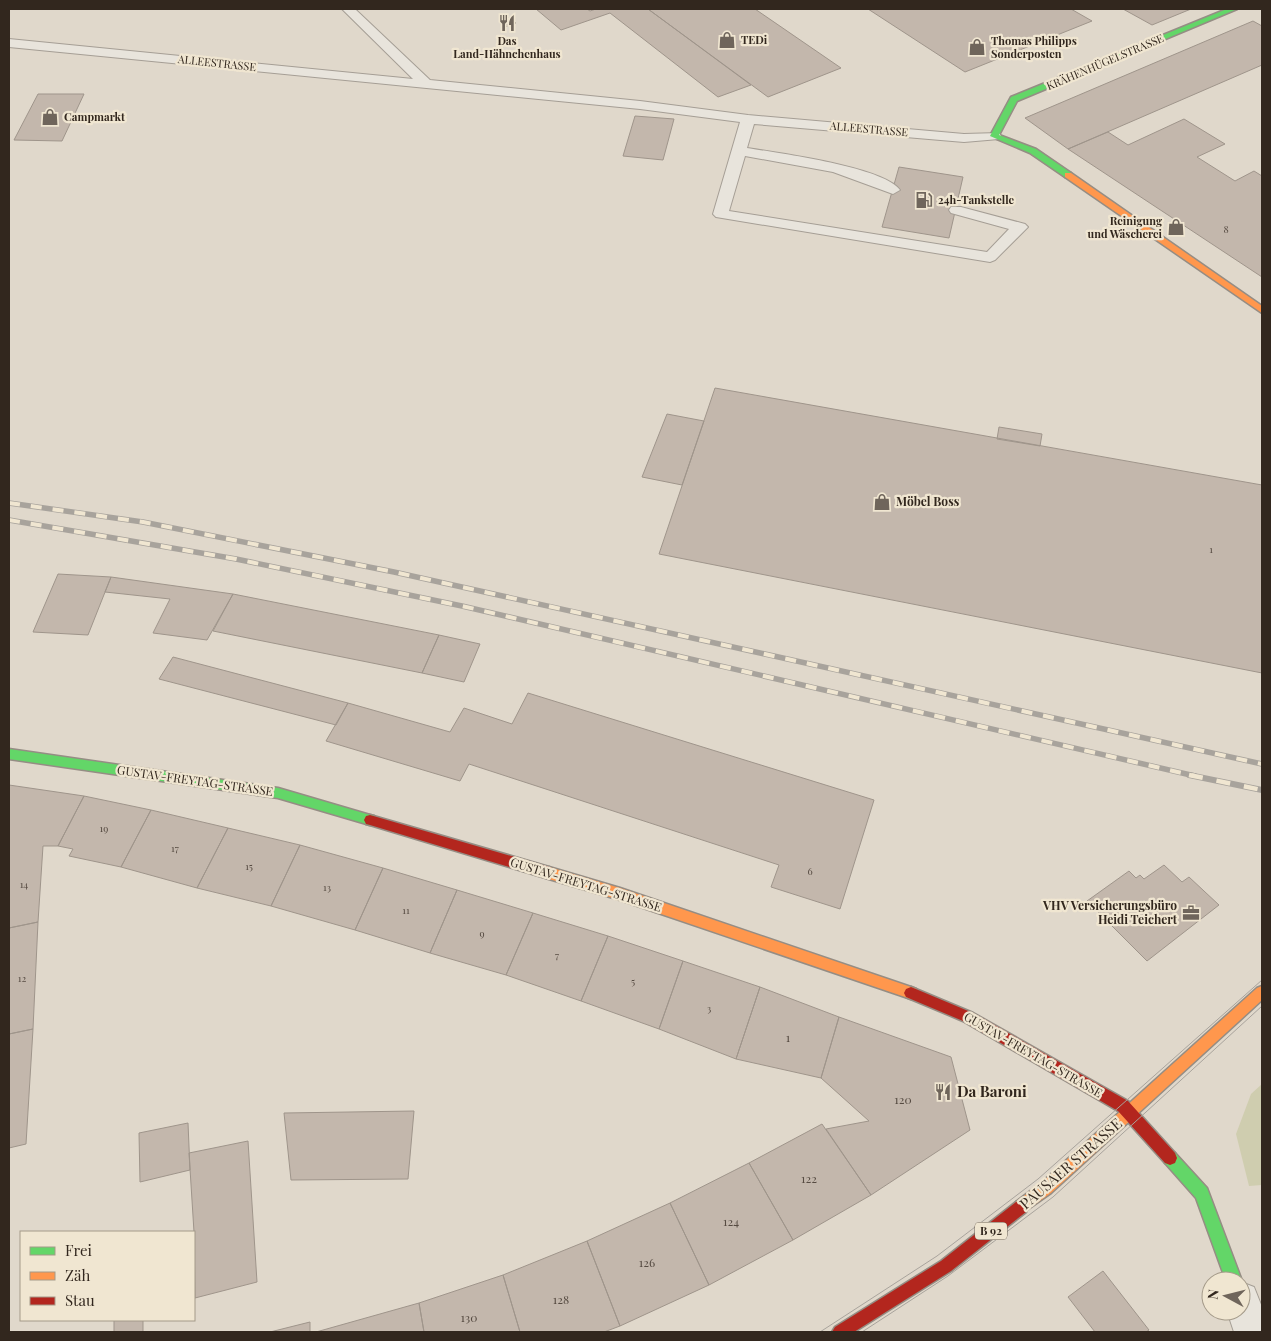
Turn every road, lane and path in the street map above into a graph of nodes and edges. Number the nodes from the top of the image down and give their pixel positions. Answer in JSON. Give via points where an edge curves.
{"nodes":[{"id":1,"x":348,"y":9,"type":"edge"},
{"id":2,"x":1233,"y":9,"type":"edge"},
{"id":3,"x":9,"y":43,"type":"edge"},
{"id":4,"x":426,"y":84,"type":"junction"},
{"id":5,"x":748,"y":119,"type":"junction"},
{"id":6,"x":994,"y":136,"type":"junction"},
{"id":7,"x":739,"y":151,"type":"junction"},
{"id":8,"x":893,"y":190,"type":"dead end"},
{"id":9,"x":956,"y":210,"type":"dead end"},
{"id":10,"x":1262,"y":310,"type":"edge"},
{"id":11,"x":9,"y":754,"type":"edge"},
{"id":12,"x":1262,"y":992,"type":"edge"},
{"id":13,"x":1130,"y":1114,"type":"junction"},
{"id":14,"x":1230,"y":1271,"type":"edge"},
{"id":15,"x":840,"y":1332,"type":"edge"}],
"edges":[{"from":1,"to":4,"type":"lane"},
{"from":2,"to":6,"type":"street","name":"KRÄHENHÜGELSTRASSE","via":[[1014,100]]},
{"from":3,"to":4,"type":"lane","name":"ALLEESTRASSE"},
{"from":4,"to":5,"type":"lane","name":"ALLEESTRASSE"},
{"from":5,"to":6,"type":"lane","name":"ALLEESTRASSE","via":[[964,138]]},
{"from":5,"to":7,"type":"lane"},
{"from":6,"to":10,"type":"street","name":"ALLEESTRASSE","via":[[1033,151]]},
{"from":7,"to":8,"type":"lane","via":[[828,165],[867,176]]},
{"from":7,"to":9,"type":"lane","via":[[721,214],[990,257],[1020,227]]},
{"from":11,"to":13,"type":"street","name":"GUSTAV-FREYTAG-STRASSE","via":[[278,793],[620,894],[910,993],[968,1017],[1123,1106]]},
{"from":12,"to":13,"type":"street","name":"PAUSAER STRASSE","number":"B 92"},
{"from":13,"to":14,"type":"street","name":"GUSTAV-FREYTAG-STRASSE","via":[[1202,1193]]},
{"from":13,"to":15,"type":"street","name":"PAUSAER STRASSE","number":"B 92","via":[[1046,1188],[946,1266]]}]}
